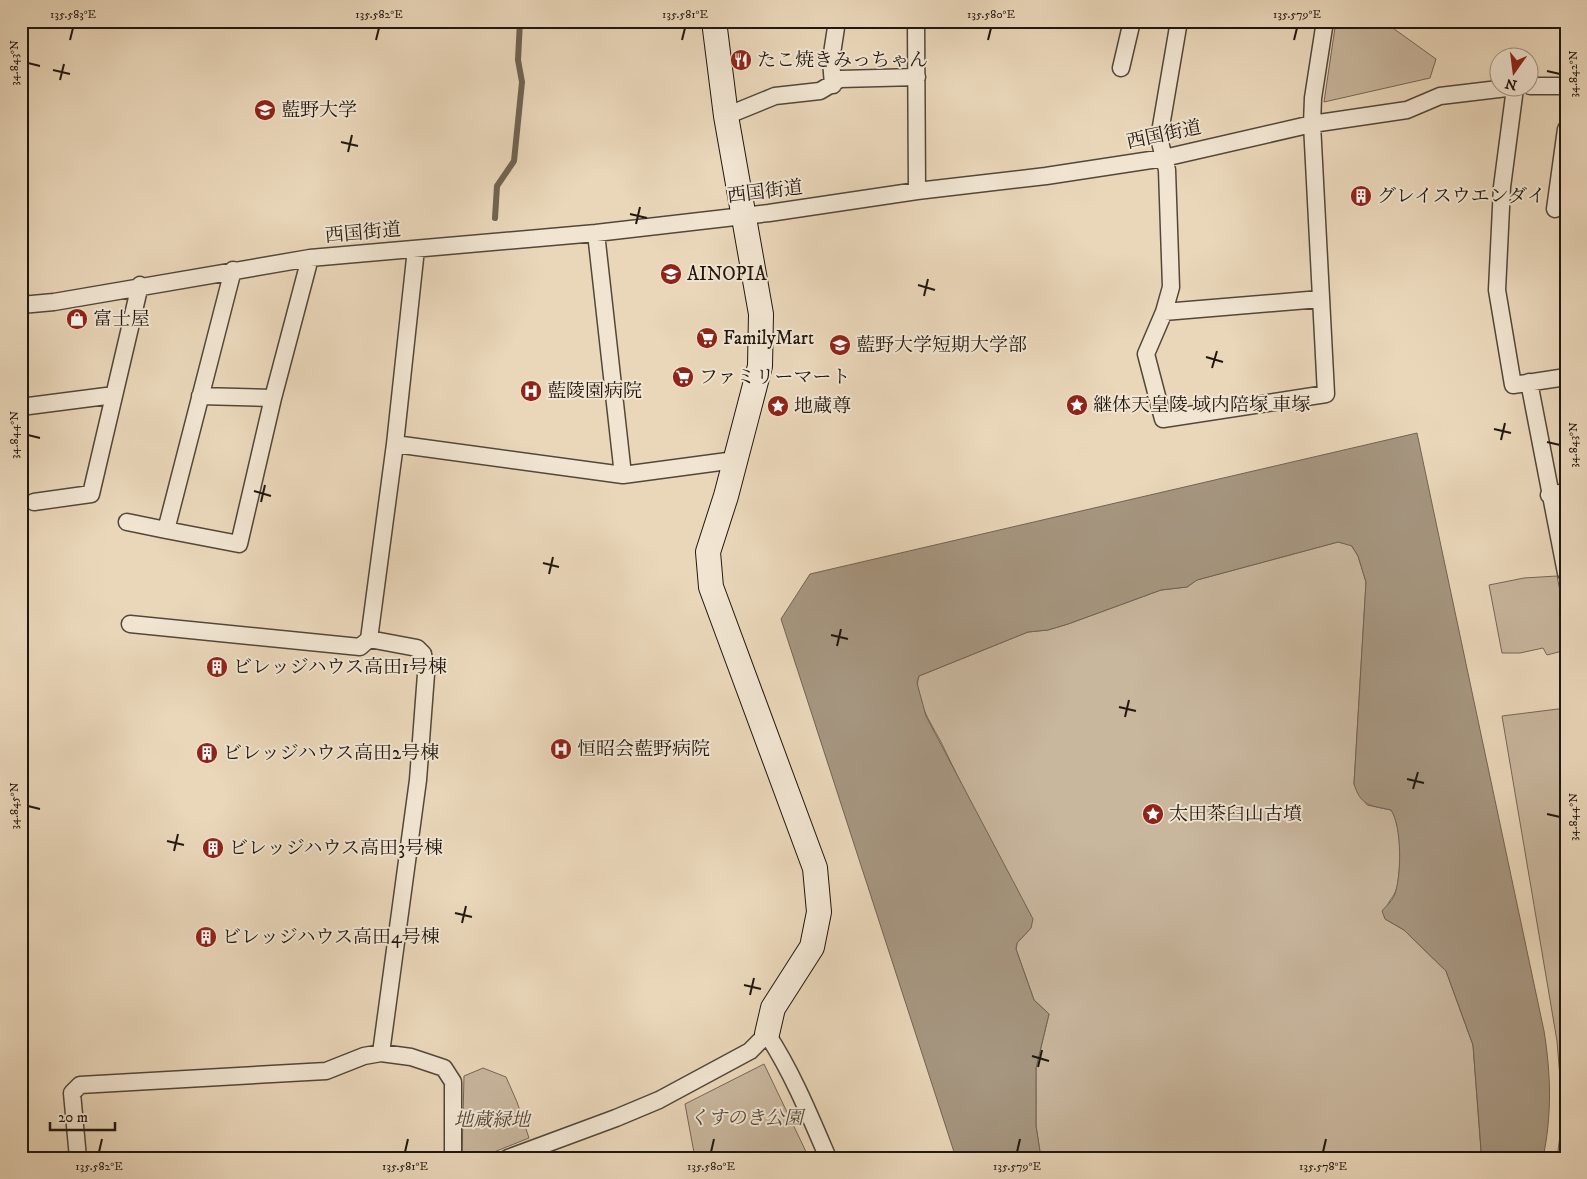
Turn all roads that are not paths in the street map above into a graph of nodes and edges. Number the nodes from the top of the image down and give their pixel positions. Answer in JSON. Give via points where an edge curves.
{"nodes":[{"id":1,"x":714,"y":21,"type":"edge"},
{"id":2,"x":837,"y":21,"type":"edge"},
{"id":3,"x":916,"y":21,"type":"edge"},
{"id":4,"x":1179,"y":21,"type":"edge"},
{"id":5,"x":1325,"y":21,"type":"edge"},
{"id":6,"x":1127,"y":22,"type":"edge"},
{"id":7,"x":1121,"y":68,"type":"dead end"},
{"id":8,"x":917,"y":77,"type":"junction"},
{"id":9,"x":833,"y":85,"type":"junction"},
{"id":10,"x":1540,"y":86,"type":"edge"},
{"id":11,"x":1566,"y":86,"type":"edge"},
{"id":12,"x":1490,"y":90,"type":"edge"},
{"id":13,"x":1514,"y":98,"type":"edge"},
{"id":14,"x":726,"y":116,"type":"junction"},
{"id":15,"x":1312,"y":124,"type":"junction"},
{"id":16,"x":1566,"y":129,"type":"edge"},
{"id":17,"x":1164,"y":158,"type":"junction"},
{"id":18,"x":917,"y":191,"type":"junction"},
{"id":19,"x":1555,"y":208,"type":"dead end"},
{"id":20,"x":744,"y":214,"type":"junction"},
{"id":21,"x":596,"y":234,"type":"junction"},
{"id":22,"x":416,"y":249,"type":"junction"},
{"id":23,"x":310,"y":258,"type":"junction"},
{"id":24,"x":233,"y":270,"type":"junction"},
{"id":25,"x":140,"y":285,"type":"junction"},
{"id":26,"x":1320,"y":298,"type":"junction"},
{"id":27,"x":21,"y":305,"type":"edge"},
{"id":28,"x":1164,"y":312,"type":"junction"},
{"id":29,"x":1566,"y":377,"type":"edge"},
{"id":30,"x":1529,"y":382,"type":"junction"},
{"id":31,"x":114,"y":396,"type":"junction"},
{"id":32,"x":200,"y":396,"type":"junction"},
{"id":33,"x":273,"y":398,"type":"junction"},
{"id":34,"x":21,"y":407,"type":"edge"},
{"id":35,"x":395,"y":444,"type":"junction"},
{"id":36,"x":735,"y":460,"type":"junction"},
{"id":37,"x":623,"y":475,"type":"junction"},
{"id":38,"x":1566,"y":492,"type":"edge"},
{"id":39,"x":1549,"y":494,"type":"junction"},
{"id":40,"x":34,"y":502,"type":"dead end"},
{"id":41,"x":127,"y":522,"type":"dead end"},
{"id":42,"x":166,"y":530,"type":"junction"},
{"id":43,"x":1566,"y":573,"type":"edge"},
{"id":44,"x":130,"y":624,"type":"dead end"},
{"id":45,"x":369,"y":640,"type":"junction"},
{"id":46,"x":766,"y":1034,"type":"junction"},
{"id":47,"x":381,"y":1053,"type":"junction"},
{"id":48,"x":78,"y":1158,"type":"edge"},
{"id":49,"x":453,"y":1158,"type":"edge"},
{"id":50,"x":508,"y":1158,"type":"edge"},
{"id":51,"x":828,"y":1158,"type":"edge"}],
"edges":[{"from":1,"to":14,"type":"street"},
{"from":2,"to":9,"type":"street","via":[[831,60]]},
{"from":3,"to":8,"type":"street"},
{"from":4,"to":17,"type":"street","via":[[1160,129]]},
{"from":5,"to":15,"type":"street"},
{"from":6,"to":7,"type":"street"},
{"from":8,"to":9,"type":"street","via":[[840,79]]},
{"from":8,"to":18,"type":"street"},
{"from":9,"to":14,"type":"street","via":[[820,92],[775,96]]},
{"from":10,"to":11,"type":"street"},
{"from":12,"to":15,"type":"street","name":"西国街道","via":[[1440,96],[1407,110]]},
{"from":13,"to":30,"type":"street","via":[[1502,188],[1497,290],[1513,385]]},
{"from":14,"to":20,"type":"street"},
{"from":15,"to":17,"type":"street","name":"西国街道"},
{"from":15,"to":26,"type":"street"},
{"from":16,"to":19,"type":"street"},
{"from":17,"to":18,"type":"street","name":"西国街道"},
{"from":17,"to":28,"type":"street","via":[[1171,286]]},
{"from":18,"to":20,"type":"street","name":"西国街道"},
{"from":20,"to":21,"type":"street","name":"西国街道"},
{"from":20,"to":36,"type":"street","via":[[761,314],[762,342],[760,366]]},
{"from":21,"to":22,"type":"street","name":"西国街道"},
{"from":21,"to":37,"type":"street"},
{"from":22,"to":23,"type":"street","name":"西国街道"},
{"from":22,"to":35,"type":"street"},
{"from":23,"to":24,"type":"street","name":"西国街道"},
{"from":23,"to":33,"type":"street"},
{"from":24,"to":25,"type":"street","name":"西国街道"},
{"from":24,"to":32,"type":"street"},
{"from":25,"to":27,"type":"street","name":"西国街道","via":[[54,302]]},
{"from":25,"to":31,"type":"street"},
{"from":26,"to":28,"type":"street"},
{"from":26,"to":28,"type":"street","via":[[1326,394],[1163,418],[1146,354]]},
{"from":29,"to":30,"type":"street"},
{"from":30,"to":39,"type":"street"},
{"from":31,"to":34,"type":"street"},
{"from":31,"to":40,"type":"street","via":[[91,494]]},
{"from":32,"to":33,"type":"street"},
{"from":32,"to":42,"type":"street"},
{"from":33,"to":42,"type":"street","via":[[238,544]]},
{"from":35,"to":37,"type":"street"},
{"from":35,"to":45,"type":"street"},
{"from":36,"to":37,"type":"street"},
{"from":36,"to":46,"type":"street","via":[[708,552],[712,587],[815,868],[819,912],[812,947],[773,1008]]},
{"from":38,"to":39,"type":"street"},
{"from":39,"to":43,"type":"street"},
{"from":41,"to":42,"type":"street"},
{"from":44,"to":45,"type":"street","via":[[360,647]]},
{"from":45,"to":47,"type":"street","via":[[417,648],[423,654],[426,674],[413,828]]},
{"from":46,"to":50,"type":"street","via":[[750,1051],[659,1100]]},
{"from":46,"to":51,"type":"street","via":[[811,1118]]},
{"from":47,"to":48,"type":"street","via":[[326,1071],[80,1085],[72,1093]]},
{"from":47,"to":49,"type":"street","via":[[412,1057],[444,1068],[452,1082]]}]}
